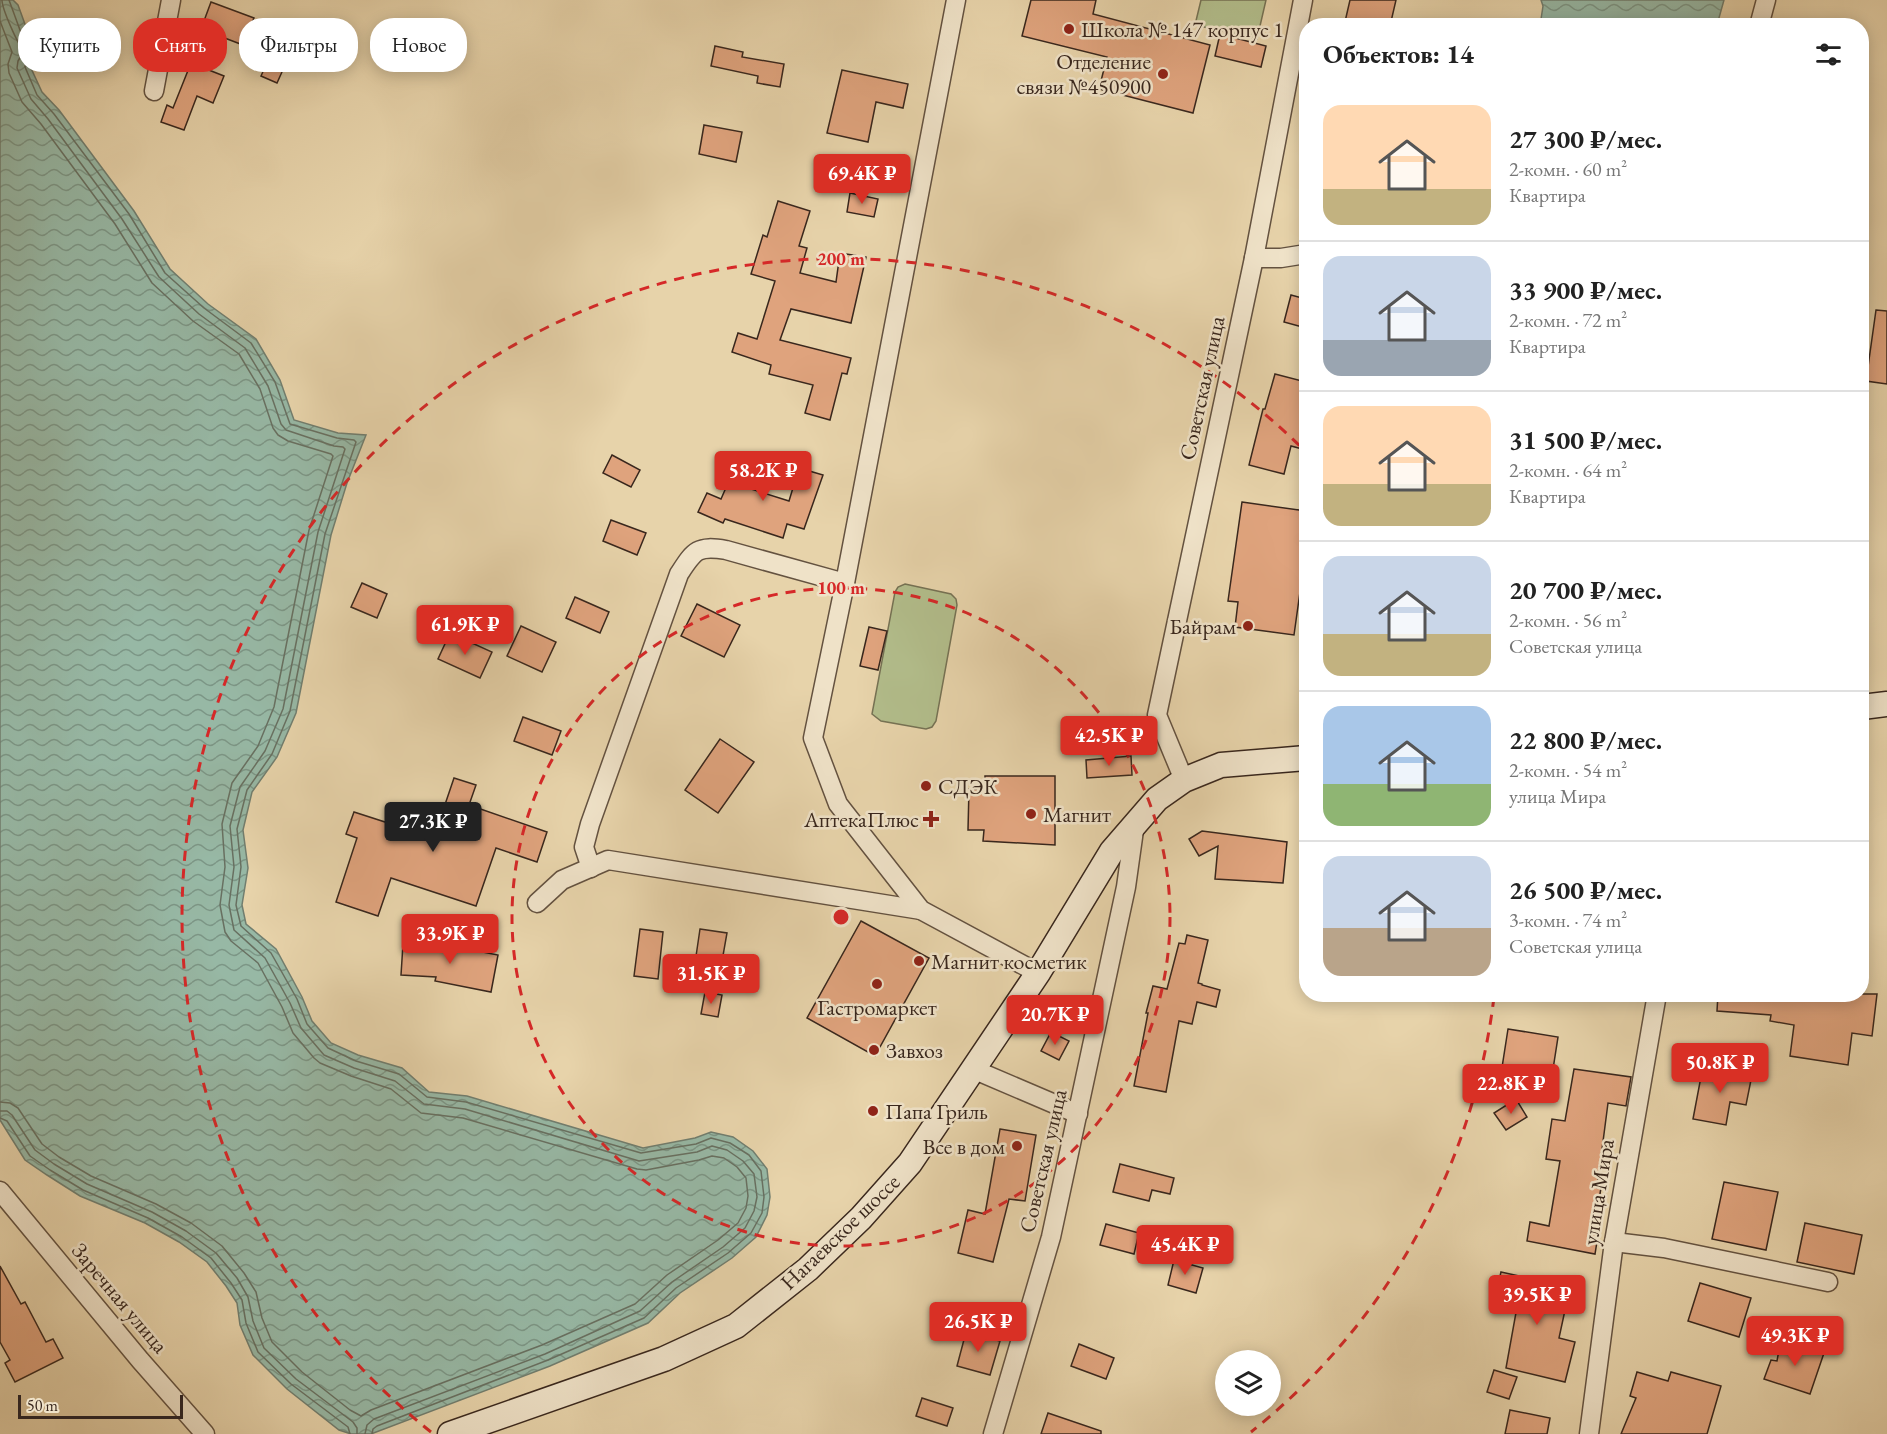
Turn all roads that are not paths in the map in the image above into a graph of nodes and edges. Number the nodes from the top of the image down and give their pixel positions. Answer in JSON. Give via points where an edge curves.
{"nodes":[{"id":1,"x":171,"y":0,"type":"edge"},
{"id":2,"x":956,"y":0,"type":"edge"},
{"id":3,"x":1303,"y":0,"type":"edge"},
{"id":4,"x":1766,"y":0,"type":"edge"},
{"id":5,"x":1300,"y":18,"type":"edge"},
{"id":6,"x":1761,"y":18,"type":"edge"},
{"id":7,"x":1299,"y":21,"type":"edge"},
{"id":8,"x":154,"y":91,"type":"dead end"},
{"id":9,"x":1299,"y":255,"type":"edge"},
{"id":10,"x":1254,"y":258,"type":"junction"},
{"id":11,"x":845,"y":583,"type":"junction"},
{"id":12,"x":1887,"y":704,"type":"edge"},
{"id":13,"x":1869,"y":706,"type":"edge"},
{"id":14,"x":1299,"y":759,"type":"edge"},
{"id":15,"x":1184,"y":780,"type":"junction"},
{"id":16,"x":1135,"y":823,"type":"junction"},
{"id":17,"x":591,"y":868,"type":"junction"},
{"id":18,"x":537,"y":903,"type":"dead end"},
{"id":19,"x":921,"y":910,"type":"junction"},
{"id":20,"x":1038,"y":973,"type":"junction"},
{"id":21,"x":1656,"y":1002,"type":"edge"},
{"id":22,"x":975,"y":1070,"type":"junction"},
{"id":23,"x":1078,"y":1114,"type":"junction"},
{"id":24,"x":0,"y":1191,"type":"edge"},
{"id":25,"x":1614,"y":1242,"type":"junction"},
{"id":26,"x":1828,"y":1282,"type":"dead end"},
{"id":27,"x":205,"y":1434,"type":"edge"},
{"id":28,"x":450,"y":1434,"type":"edge"},
{"id":29,"x":993,"y":1434,"type":"edge"},
{"id":30,"x":1589,"y":1434,"type":"edge"}],
"edges":[{"from":1,"to":8,"type":"street"},
{"from":2,"to":11,"type":"street"},
{"from":3,"to":5,"type":"street","name":"Советская улица"},
{"from":4,"to":6,"type":"street"},
{"from":7,"to":10,"type":"street","name":"Советская улица"},
{"from":9,"to":10,"type":"street"},
{"from":10,"to":15,"type":"street","name":"Советская улица","via":[[1157,715]]},
{"from":11,"to":17,"type":"street","via":[[726,550],[709,547],[692,554],[679,574],[590,824],[584,847]]},
{"from":11,"to":19,"type":"street","via":[[813,738],[838,804]]},
{"from":12,"to":13,"type":"street"},
{"from":14,"to":15,"type":"street","name":"Нагаевское шоссе","via":[[1221,765]]},
{"from":15,"to":16,"type":"street","name":"Нагаевское шоссе","via":[[1157,799]]},
{"from":16,"to":20,"type":"street","name":"Нагаевское шоссе","via":[[1112,851]]},
{"from":16,"to":23,"type":"street","name":"Советская улица","via":[[1126,887]]},
{"from":17,"to":18,"type":"street","via":[[562,880]]},
{"from":17,"to":19,"type":"street","via":[[608,861]]},
{"from":19,"to":20,"type":"street"},
{"from":20,"to":22,"type":"street","name":"Нагаевское шоссе"},
{"from":21,"to":25,"type":"street","name":"улица Мира"},
{"from":22,"to":23,"type":"street"},
{"from":22,"to":28,"type":"street","name":"Нагаевское шоссе","via":[[910,1163],[861,1218],[808,1269],[736,1326],[664,1359]]},
{"from":23,"to":29,"type":"street","name":"Советская улица","via":[[1051,1238]]},
{"from":24,"to":27,"type":"street","name":"Заречная улица"},
{"from":25,"to":26,"type":"street","via":[[1664,1248]]},
{"from":25,"to":30,"type":"street","name":"улица Мира"}]}
